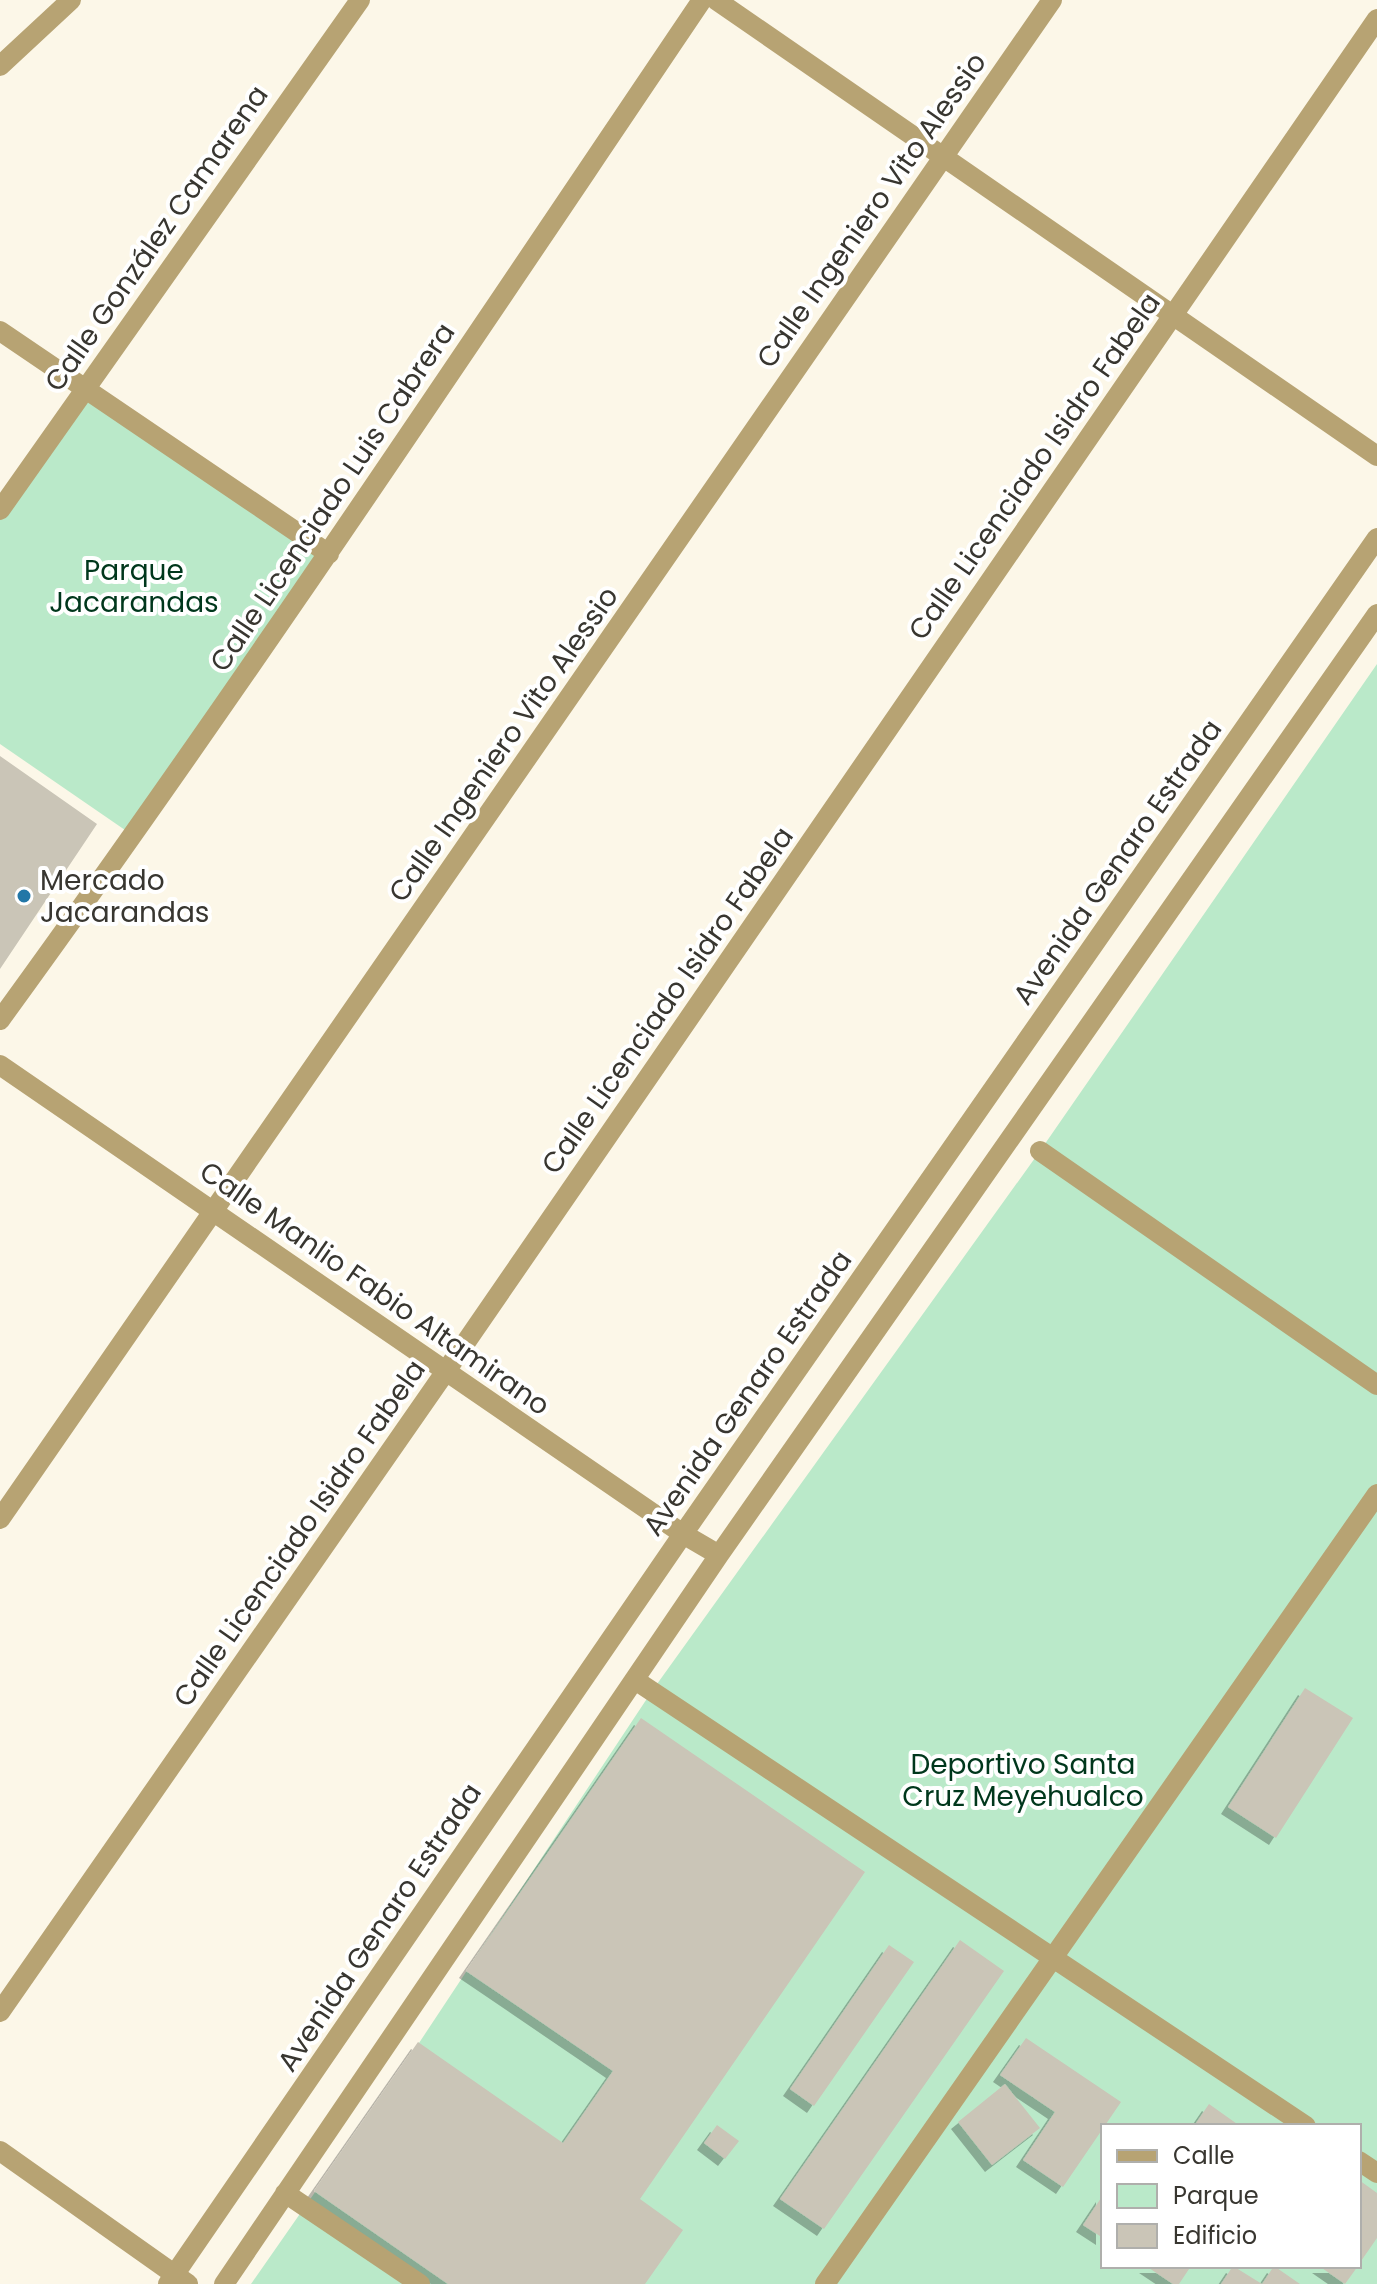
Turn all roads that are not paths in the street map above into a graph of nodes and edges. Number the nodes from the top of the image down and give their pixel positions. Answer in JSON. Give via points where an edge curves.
{"nodes":[{"id":1,"x":71,"y":0,"type":"edge"},
{"id":2,"x":360,"y":0,"type":"edge"},
{"id":3,"x":702,"y":0,"type":"edge"},
{"id":4,"x":716,"y":0,"type":"edge"},
{"id":5,"x":1052,"y":0,"type":"edge"},
{"id":6,"x":1377,"y":19,"type":"edge"},
{"id":7,"x":0,"y":66,"type":"edge"},
{"id":8,"x":943,"y":155,"type":"junction"},
{"id":9,"x":1173,"y":314,"type":"junction"},
{"id":10,"x":0,"y":331,"type":"edge"},
{"id":11,"x":83,"y":389,"type":"junction"},
{"id":12,"x":1377,"y":456,"type":"edge"},
{"id":13,"x":0,"y":510,"type":"edge"},
{"id":14,"x":1377,"y":538,"type":"edge"},
{"id":15,"x":329,"y":554,"type":"junction"},
{"id":16,"x":1377,"y":614,"type":"edge"},
{"id":17,"x":0,"y":1020,"type":"edge"},
{"id":18,"x":0,"y":1065,"type":"edge"},
{"id":19,"x":1040,"y":1151,"type":"dead end"},
{"id":20,"x":215,"y":1211,"type":"junction"},
{"id":21,"x":446,"y":1371,"type":"junction"},
{"id":22,"x":1377,"y":1385,"type":"edge"},
{"id":23,"x":1377,"y":1494,"type":"edge"},
{"id":24,"x":0,"y":1519,"type":"edge"},
{"id":25,"x":683,"y":1534,"type":"junction"},
{"id":26,"x":719,"y":1555,"type":"junction"},
{"id":27,"x":635,"y":1680,"type":"junction"},
{"id":28,"x":1053,"y":1958,"type":"junction"},
{"id":29,"x":0,"y":2012,"type":"edge"},
{"id":30,"x":1303,"y":2124,"type":"edge"},
{"id":31,"x":0,"y":2151,"type":"edge"},
{"id":32,"x":285,"y":2193,"type":"junction"},
{"id":33,"x":176,"y":2281,"type":"edge"},
{"id":34,"x":224,"y":2284,"type":"edge"},
{"id":35,"x":420,"y":2284,"type":"edge"},
{"id":36,"x":825,"y":2284,"type":"edge"}],
"edges":[{"from":1,"to":7,"type":"street"},
{"from":2,"to":11,"type":"street","name":"Calle González Camarena"},
{"from":3,"to":15,"type":"street","name":"Calle Licenciado Luis Cabrera"},
{"from":4,"to":8,"type":"street"},
{"from":5,"to":8,"type":"street","name":"Calle Ingeniero Vito Alessio"},
{"from":6,"to":9,"type":"street","name":"Calle Licenciado Isidro Fabela"},
{"from":8,"to":9,"type":"street"},
{"from":8,"to":20,"type":"street","name":"Calle Ingeniero Vito Alessio"},
{"from":9,"to":12,"type":"street"},
{"from":9,"to":21,"type":"street","name":"Calle Licenciado Isidro Fabela"},
{"from":10,"to":11,"type":"street"},
{"from":11,"to":13,"type":"street","name":"Calle González Camarena"},
{"from":11,"to":15,"type":"street"},
{"from":14,"to":25,"type":"street","name":"Avenida Genaro Estrada"},
{"from":15,"to":17,"type":"street","name":"Calle Licenciado Luis Cabrera"},
{"from":16,"to":26,"type":"street"},
{"from":18,"to":20,"type":"street","name":"Calle Manlio Fabio Altamirano"},
{"from":19,"to":22,"type":"street"},
{"from":20,"to":21,"type":"street","name":"Calle Manlio Fabio Altamirano"},
{"from":20,"to":24,"type":"street","name":"Calle Ingeniero Vito Alessio"},
{"from":21,"to":25,"type":"street","name":"Calle Manlio Fabio Altamirano"},
{"from":21,"to":29,"type":"street","name":"Calle Licenciado Isidro Fabela"},
{"from":23,"to":28,"type":"street"},
{"from":25,"to":26,"type":"street","name":"Calle Manlio Fabio Altamirano"},
{"from":25,"to":33,"type":"street","name":"Avenida Genaro Estrada"},
{"from":26,"to":27,"type":"street"},
{"from":27,"to":28,"type":"street"},
{"from":27,"to":32,"type":"street"},
{"from":28,"to":30,"type":"street"},
{"from":28,"to":36,"type":"street"},
{"from":31,"to":33,"type":"street"},
{"from":32,"to":34,"type":"street"},
{"from":32,"to":35,"type":"street"}]}
